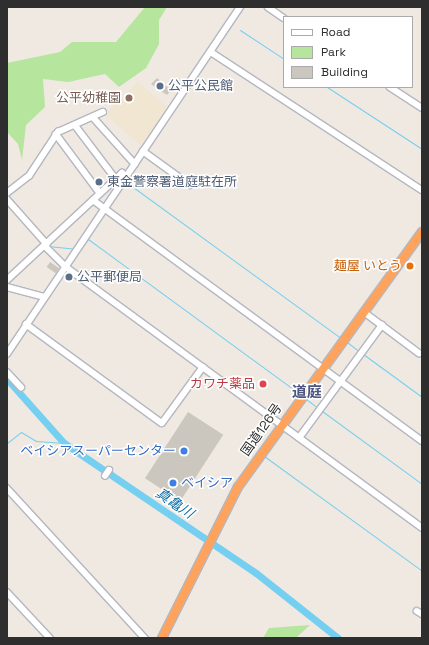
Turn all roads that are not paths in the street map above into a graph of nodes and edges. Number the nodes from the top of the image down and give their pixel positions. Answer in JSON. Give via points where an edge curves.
{"nodes":[{"id":1,"x":240,"y":7,"type":"edge"},
{"id":2,"x":268,"y":7,"type":"edge"},
{"id":3,"x":283,"y":17,"type":"edge"},
{"id":4,"x":211,"y":52,"type":"junction"},
{"id":5,"x":392,"y":88,"type":"edge"},
{"id":6,"x":422,"y":108,"type":"edge"},
{"id":7,"x":103,"y":112,"type":"dead end"},
{"id":8,"x":93,"y":117,"type":"junction"},
{"id":9,"x":75,"y":125,"type":"junction"},
{"id":10,"x":56,"y":134,"type":"junction"},
{"id":11,"x":143,"y":151,"type":"junction"},
{"id":12,"x":135,"y":164,"type":"junction"},
{"id":13,"x":126,"y":176,"type":"junction"},
{"id":14,"x":116,"y":179,"type":"junction"},
{"id":15,"x":190,"y":185,"type":"dead end"},
{"id":16,"x":422,"y":190,"type":"edge"},
{"id":17,"x":7,"y":193,"type":"edge"},
{"id":18,"x":100,"y":193,"type":"junction"},
{"id":19,"x":7,"y":199,"type":"edge"},
{"id":20,"x":93,"y":200,"type":"junction"},
{"id":21,"x":104,"y":209,"type":"junction"},
{"id":22,"x":422,"y":232,"type":"edge"},
{"id":23,"x":46,"y":245,"type":"junction"},
{"id":24,"x":66,"y":267,"type":"junction"},
{"id":25,"x":7,"y":280,"type":"edge"},
{"id":26,"x":7,"y":286,"type":"edge"},
{"id":27,"x":45,"y":297,"type":"junction"},
{"id":28,"x":364,"y":312,"type":"junction"},
{"id":29,"x":26,"y":324,"type":"junction"},
{"id":30,"x":382,"y":325,"type":"junction"},
{"id":31,"x":419,"y":352,"type":"dead end"},
{"id":32,"x":7,"y":354,"type":"edge"},
{"id":33,"x":203,"y":367,"type":"junction"},
{"id":34,"x":323,"y":368,"type":"junction"},
{"id":35,"x":7,"y":372,"type":"edge"},
{"id":36,"x":340,"y":381,"type":"junction"},
{"id":37,"x":21,"y":387,"type":"dead end"},
{"id":38,"x":280,"y":424,"type":"junction"},
{"id":39,"x":299,"y":438,"type":"junction"},
{"id":40,"x":422,"y":441,"type":"edge"},
{"id":41,"x":109,"y":470,"type":"dead end"},
{"id":42,"x":105,"y":476,"type":"dead end"},
{"id":43,"x":7,"y":488,"type":"edge"},
{"id":44,"x":422,"y":528,"type":"edge"},
{"id":45,"x":7,"y":592,"type":"edge"},
{"id":46,"x":50,"y":638,"type":"edge"},
{"id":47,"x":146,"y":638,"type":"edge"},
{"id":48,"x":162,"y":638,"type":"edge"}],
"edges":[{"from":1,"to":4,"type":"street"},
{"from":2,"to":3,"type":"street"},
{"from":4,"to":11,"type":"street"},
{"from":4,"to":16,"type":"street"},
{"from":5,"to":6,"type":"street"},
{"from":7,"to":8,"type":"street"},
{"from":8,"to":9,"type":"street"},
{"from":8,"to":12,"type":"street"},
{"from":9,"to":10,"type":"street"},
{"from":9,"to":14,"type":"street"},
{"from":10,"to":17,"type":"street","via":[[29,176]]},
{"from":10,"to":18,"type":"street"},
{"from":11,"to":12,"type":"street"},
{"from":11,"to":15,"type":"street"},
{"from":12,"to":13,"type":"street"},
{"from":13,"to":14,"type":"street","via":[[122,173]]},
{"from":13,"to":21,"type":"street"},
{"from":14,"to":18,"type":"street"},
{"from":18,"to":20,"type":"street"},
{"from":19,"to":23,"type":"street"},
{"from":20,"to":21,"type":"street"},
{"from":20,"to":23,"type":"street"},
{"from":21,"to":24,"type":"street"},
{"from":21,"to":34,"type":"street"},
{"from":22,"to":28,"type":"highway","name":"国道126号"},
{"from":23,"to":24,"type":"street"},
{"from":23,"to":25,"type":"street"},
{"from":24,"to":27,"type":"street"},
{"from":24,"to":33,"type":"street"},
{"from":26,"to":27,"type":"street"},
{"from":27,"to":29,"type":"street"},
{"from":28,"to":30,"type":"street"},
{"from":28,"to":34,"type":"highway","name":"国道126号"},
{"from":29,"to":32,"type":"street"},
{"from":29,"to":33,"type":"street","via":[[162,423]]},
{"from":30,"to":31,"type":"street"},
{"from":30,"to":36,"type":"street"},
{"from":33,"to":38,"type":"street"},
{"from":34,"to":36,"type":"street"},
{"from":34,"to":38,"type":"highway","name":"国道126号"},
{"from":35,"to":37,"type":"street"},
{"from":36,"to":39,"type":"street"},
{"from":36,"to":40,"type":"street"},
{"from":38,"to":39,"type":"street"},
{"from":38,"to":48,"type":"highway","name":"国道126号","via":[[238,487],[208,541]]},
{"from":39,"to":44,"type":"street"},
{"from":41,"to":42,"type":"street"},
{"from":43,"to":47,"type":"street"},
{"from":45,"to":46,"type":"street"}]}
